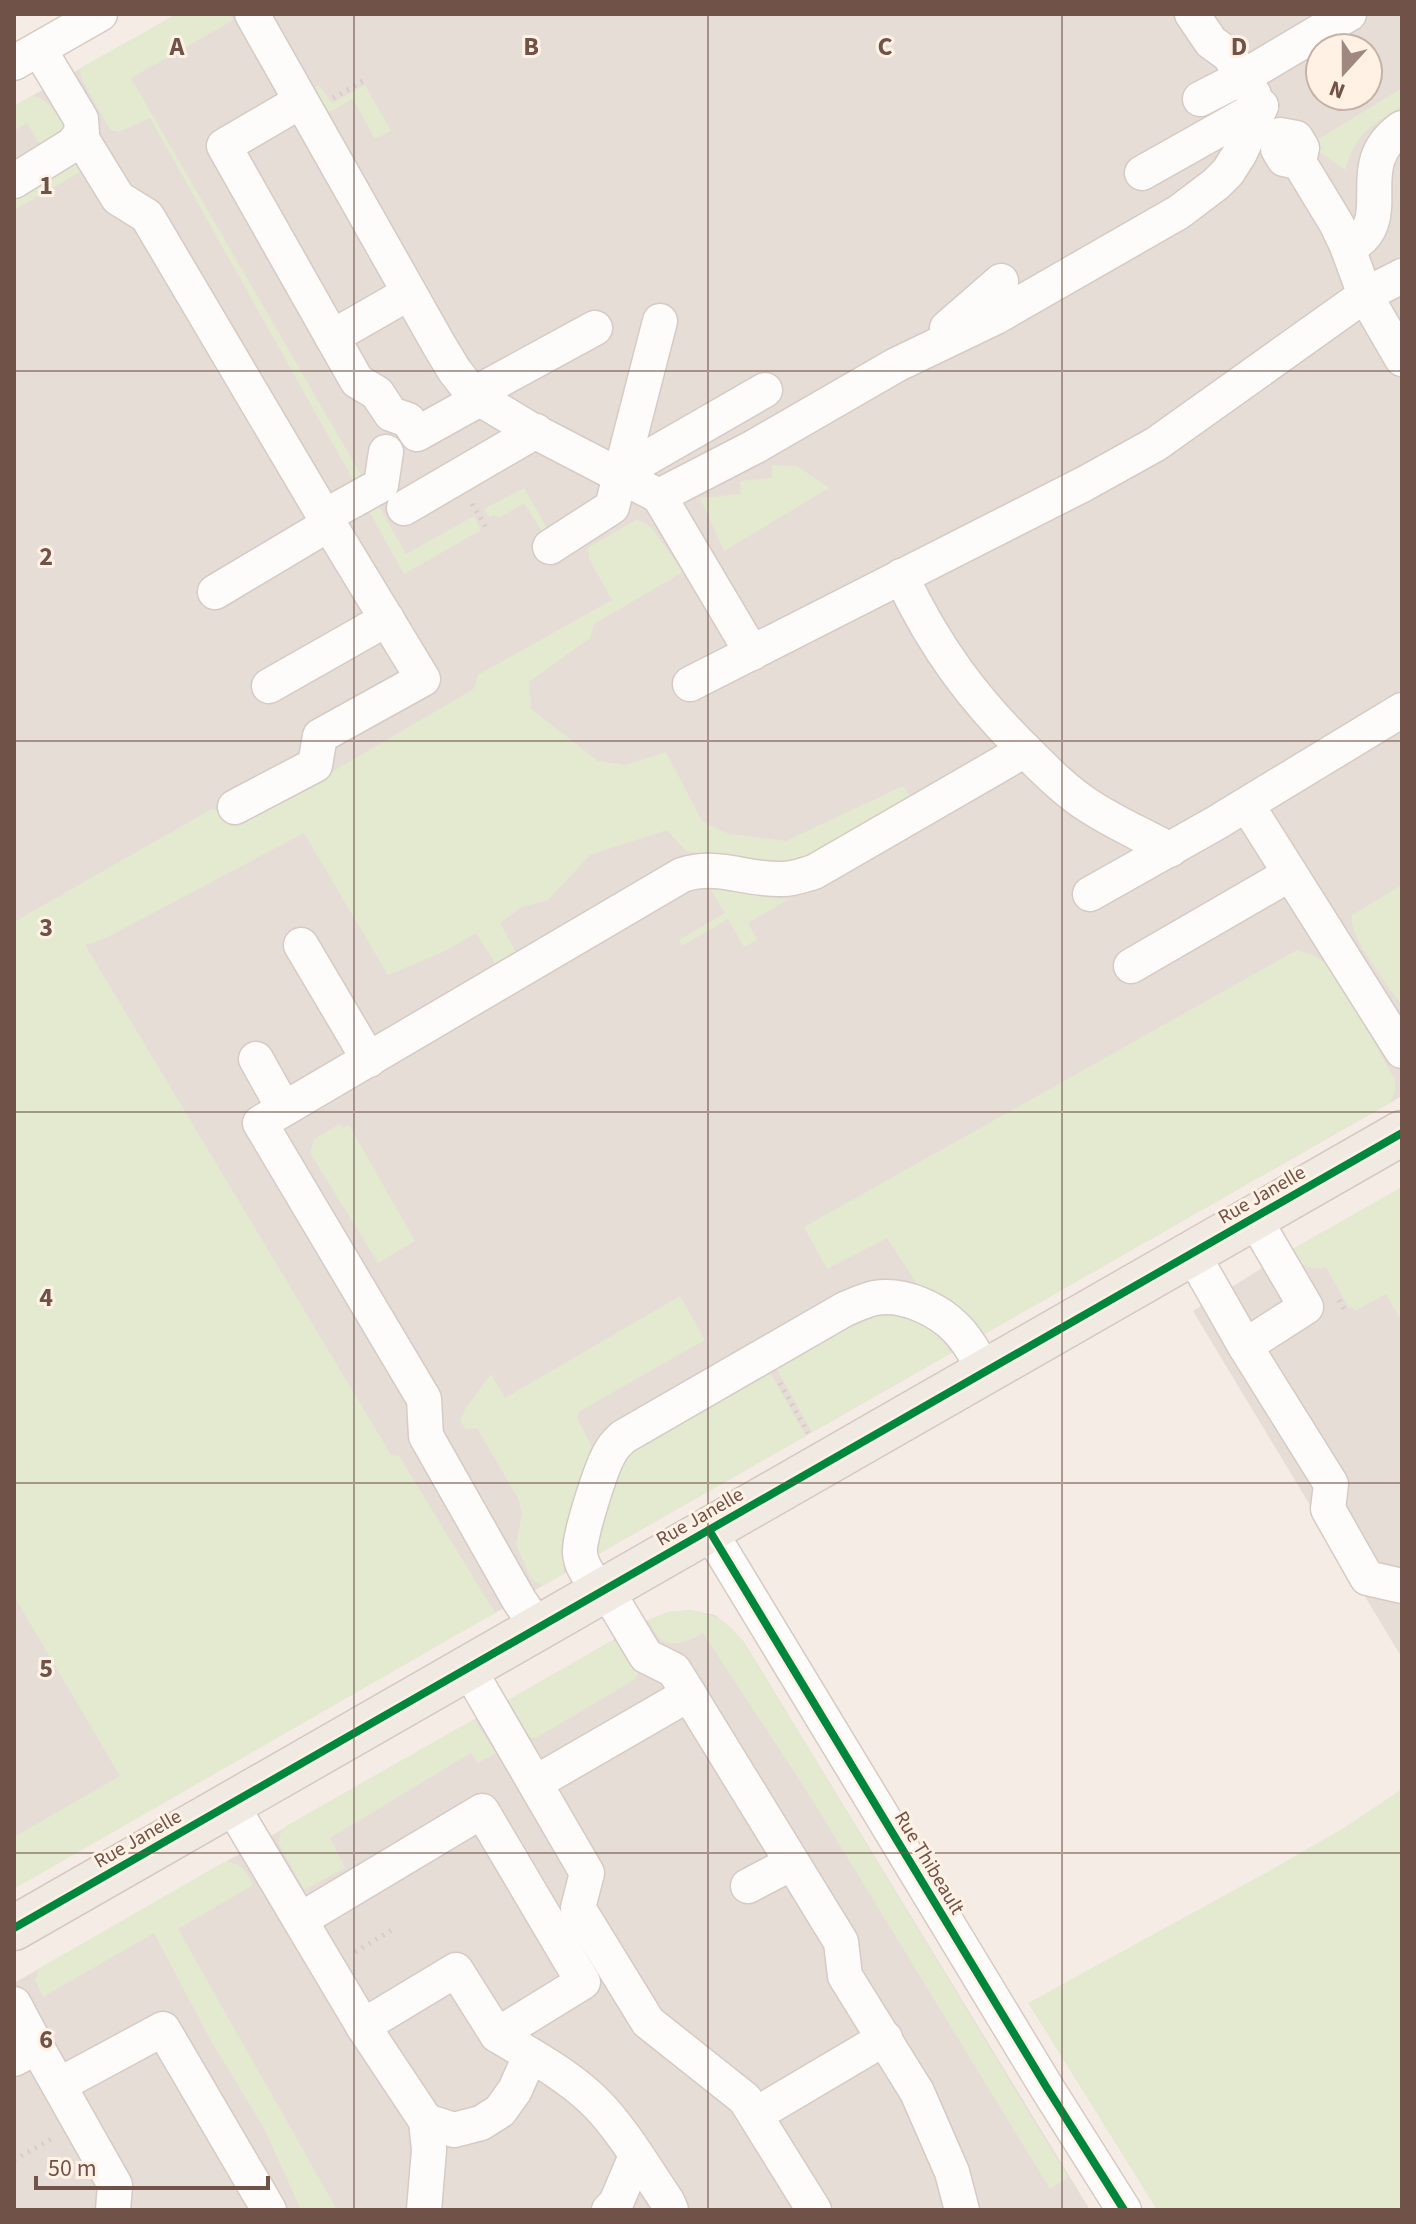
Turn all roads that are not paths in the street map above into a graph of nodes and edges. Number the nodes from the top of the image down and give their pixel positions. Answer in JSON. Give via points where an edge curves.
{"nodes":[{"id":1,"x":100,"y":14,"type":"edge"},
{"id":2,"x":252,"y":14,"type":"edge"},
{"id":3,"x":1192,"y":14,"type":"edge"},
{"id":4,"x":1349,"y":14,"type":"edge"},
{"id":5,"x":26,"y":56,"type":"edge"},
{"id":6,"x":1243,"y":77,"type":"junction"},
{"id":7,"x":1200,"y":99,"type":"dead end"},
{"id":8,"x":301,"y":101,"type":"junction"},
{"id":9,"x":1261,"y":106,"type":"junction"},
{"id":10,"x":1402,"y":128,"type":"edge"},
{"id":11,"x":80,"y":136,"type":"junction"},
{"id":12,"x":1142,"y":173,"type":"dead end"},
{"id":13,"x":14,"y":181,"type":"edge"},
{"id":14,"x":1348,"y":248,"type":"junction"},
{"id":15,"x":1402,"y":276,"type":"edge"},
{"id":16,"x":1001,"y":281,"type":"dead end"},
{"id":17,"x":409,"y":293,"type":"junction"},
{"id":18,"x":1365,"y":295,"type":"junction"},
{"id":19,"x":660,"y":321,"type":"dead end"},
{"id":20,"x":595,"y":328,"type":"dead end"},
{"id":21,"x":332,"y":337,"type":"junction"},
{"id":22,"x":913,"y":357,"type":"junction"},
{"id":23,"x":1402,"y":359,"type":"edge"},
{"id":24,"x":765,"y":390,"type":"dead end"},
{"id":25,"x":477,"y":396,"type":"junction"},
{"id":26,"x":536,"y":431,"type":"junction"},
{"id":27,"x":417,"y":434,"type":"junction"},
{"id":28,"x":619,"y":474,"type":"junction"},
{"id":29,"x":659,"y":496,"type":"junction"},
{"id":30,"x":404,"y":508,"type":"dead end"},
{"id":31,"x":327,"y":520,"type":"junction"},
{"id":32,"x":550,"y":547,"type":"dead end"},
{"id":33,"x":901,"y":576,"type":"junction"},
{"id":34,"x":215,"y":592,"type":"dead end"},
{"id":35,"x":387,"y":619,"type":"junction"},
{"id":36,"x":752,"y":653,"type":"junction"},
{"id":37,"x":690,"y":684,"type":"dead end"},
{"id":38,"x":269,"y":686,"type":"dead end"},
{"id":39,"x":1402,"y":710,"type":"edge"},
{"id":40,"x":1025,"y":750,"type":"junction"},
{"id":41,"x":1247,"y":805,"type":"junction"},
{"id":42,"x":235,"y":807,"type":"dead end"},
{"id":43,"x":1170,"y":850,"type":"junction"},
{"id":44,"x":1290,"y":874,"type":"junction"},
{"id":45,"x":1090,"y":894,"type":"dead end"},
{"id":46,"x":301,"y":945,"type":"dead end"},
{"id":47,"x":1131,"y":966,"type":"dead end"},
{"id":48,"x":1402,"y":1051,"type":"edge"},
{"id":49,"x":256,"y":1059,"type":"dead end"},
{"id":50,"x":369,"y":1060,"type":"junction"},
{"id":51,"x":284,"y":1109,"type":"junction"},
{"id":52,"x":1402,"y":1133,"type":"edge"},
{"id":53,"x":1254,"y":1218,"type":"junction"},
{"id":54,"x":1192,"y":1253,"type":"junction"},
{"id":55,"x":1245,"y":1346,"type":"junction"},
{"id":56,"x":986,"y":1371,"type":"junction"},
{"id":57,"x":709,"y":1530,"type":"junction"},
{"id":58,"x":1402,"y":1586,"type":"edge"},
{"id":59,"x":603,"y":1591,"type":"junction"},
{"id":60,"x":538,"y":1628,"type":"junction"},
{"id":61,"x":468,"y":1668,"type":"junction"},
{"id":62,"x":689,"y":1694,"type":"junction"},
{"id":63,"x":535,"y":1783,"type":"junction"},
{"id":64,"x":231,"y":1804,"type":"junction"},
{"id":65,"x":792,"y":1863,"type":"junction"},
{"id":66,"x":748,"y":1886,"type":"dead end"},
{"id":67,"x":300,"y":1920,"type":"junction"},
{"id":68,"x":14,"y":1928,"type":"edge"},
{"id":69,"x":14,"y":2004,"type":"edge"},
{"id":70,"x":363,"y":2026,"type":"junction"},
{"id":71,"x":497,"y":2035,"type":"junction"},
{"id":72,"x":885,"y":2038,"type":"junction"},
{"id":73,"x":26,"y":2053,"type":"edge"},
{"id":74,"x":530,"y":2056,"type":"junction"},
{"id":75,"x":59,"y":2085,"type":"junction"},
{"id":76,"x":755,"y":2115,"type":"junction"},
{"id":77,"x":426,"y":2121,"type":"junction"},
{"id":78,"x":636,"y":2156,"type":"junction"},
{"id":79,"x":113,"y":2210,"type":"edge"},
{"id":80,"x":269,"y":2210,"type":"edge"},
{"id":81,"x":424,"y":2210,"type":"edge"},
{"id":82,"x":609,"y":2210,"type":"edge"},
{"id":83,"x":671,"y":2210,"type":"edge"},
{"id":84,"x":814,"y":2210,"type":"edge"},
{"id":85,"x":962,"y":2210,"type":"edge"},
{"id":86,"x":1124,"y":2210,"type":"edge"}],
"edges":[{"from":1,"to":5,"type":"street"},
{"from":2,"to":8,"type":"street"},
{"from":3,"to":6,"type":"street"},
{"from":4,"to":6,"type":"street"},
{"from":5,"to":11,"type":"street","via":[[81,119]]},
{"from":6,"to":7,"type":"street"},
{"from":6,"to":9,"type":"street"},
{"from":8,"to":17,"type":"street"},
{"from":8,"to":21,"type":"street","via":[[224,146]]},
{"from":9,"to":12,"type":"street"},
{"from":9,"to":14,"type":"street"},
{"from":9,"to":22,"type":"street","via":[[1228,172],[1198,199],[996,317]]},
{"from":10,"to":14,"type":"street","via":[[1386,142],[1375,164],[1373,223]]},
{"from":11,"to":13,"type":"street"},
{"from":11,"to":31,"type":"street","via":[[118,198],[147,216]]},
{"from":14,"to":18,"type":"street"},
{"from":15,"to":18,"type":"street"},
{"from":16,"to":22,"type":"street"},
{"from":17,"to":21,"type":"street"},
{"from":17,"to":25,"type":"street","via":[[454,370]]},
{"from":18,"to":23,"type":"street"},
{"from":18,"to":33,"type":"street","via":[[1156,444]]},
{"from":19,"to":28,"type":"street"},
{"from":20,"to":25,"type":"street"},
{"from":21,"to":27,"type":"street","via":[[357,381],[377,393],[391,414],[408,420]]},
{"from":22,"to":29,"type":"street"},
{"from":24,"to":28,"type":"street"},
{"from":25,"to":26,"type":"street"},
{"from":25,"to":27,"type":"street"},
{"from":26,"to":28,"type":"street"},
{"from":26,"to":30,"type":"street"},
{"from":27,"to":31,"type":"street","via":[[374,458],[381,485]]},
{"from":28,"to":29,"type":"street"},
{"from":28,"to":32,"type":"street","via":[[612,507]]},
{"from":29,"to":36,"type":"street"},
{"from":31,"to":34,"type":"street"},
{"from":31,"to":35,"type":"street"},
{"from":33,"to":36,"type":"street"},
{"from":33,"to":40,"type":"street","via":[[943,653]]},
{"from":35,"to":38,"type":"street"},
{"from":35,"to":42,"type":"street","via":[[423,679],[320,736],[315,765]]},
{"from":36,"to":37,"type":"street"},
{"from":39,"to":41,"type":"street"},
{"from":40,"to":43,"type":"street","via":[[1091,808]]},
{"from":40,"to":50,"type":"street","via":[[814,872],[783,879],[711,870],[682,875],[476,984]]},
{"from":41,"to":43,"type":"street"},
{"from":41,"to":44,"type":"street"},
{"from":43,"to":45,"type":"street"},
{"from":44,"to":47,"type":"street"},
{"from":44,"to":48,"type":"street"},
{"from":46,"to":50,"type":"street"},
{"from":49,"to":51,"type":"street"},
{"from":50,"to":51,"type":"street"},
{"from":51,"to":60,"type":"street","via":[[260,1123],[424,1399],[426,1436]]},
{"from":52,"to":53,"type":"main road","name":"Rue Janelle"},
{"from":53,"to":54,"type":"main road","name":"Rue Janelle"},
{"from":53,"to":55,"type":"street","via":[[1306,1307]]},
{"from":54,"to":55,"type":"street"},
{"from":54,"to":56,"type":"main road","name":"Rue Janelle"},
{"from":55,"to":58,"type":"street","via":[[1331,1484],[1328,1509],[1367,1578]]},
{"from":56,"to":57,"type":"main road","name":"Rue Janelle"},
{"from":56,"to":59,"type":"street","via":[[956,1328],[910,1301],[877,1298],[818,1324],[617,1443],[603,1468],[580,1544],[584,1567]]},
{"from":57,"to":59,"type":"main road","name":"Rue Janelle"},
{"from":57,"to":86,"type":"street","name":"Rue Thibeault"},
{"from":59,"to":60,"type":"main road","name":"Rue Janelle"},
{"from":59,"to":62,"type":"street","via":[[646,1656],[674,1670]]},
{"from":60,"to":61,"type":"main road","name":"Rue Janelle"},
{"from":61,"to":63,"type":"street"},
{"from":61,"to":64,"type":"main road","name":"Rue Janelle"},
{"from":62,"to":63,"type":"street"},
{"from":62,"to":65,"type":"street"},
{"from":63,"to":76,"type":"street","via":[[587,1873],[578,1908],[648,2022],[745,2099]]},
{"from":64,"to":67,"type":"street"},
{"from":64,"to":68,"type":"main road","name":"Rue Janelle"},
{"from":65,"to":66,"type":"street"},
{"from":65,"to":72,"type":"street","via":[[841,1942],[845,1976]]},
{"from":67,"to":70,"type":"street"},
{"from":67,"to":71,"type":"street","via":[[482,1811],[583,1982]]},
{"from":69,"to":73,"type":"street"},
{"from":70,"to":71,"type":"street","via":[[456,1970]]},
{"from":70,"to":77,"type":"street"},
{"from":71,"to":74,"type":"street"},
{"from":72,"to":76,"type":"street"},
{"from":72,"to":85,"type":"street","via":[[917,2092],[952,2172]]},
{"from":73,"to":75,"type":"street"},
{"from":74,"to":77,"type":"street","via":[[500,2111],[481,2123],[454,2130]]},
{"from":74,"to":78,"type":"street","via":[[594,2100]]},
{"from":75,"to":79,"type":"street","via":[[115,2185]]},
{"from":75,"to":80,"type":"street","via":[[163,2029]]},
{"from":76,"to":84,"type":"street"},
{"from":77,"to":81,"type":"street"},
{"from":78,"to":82,"type":"street"},
{"from":78,"to":83,"type":"street"}]}
